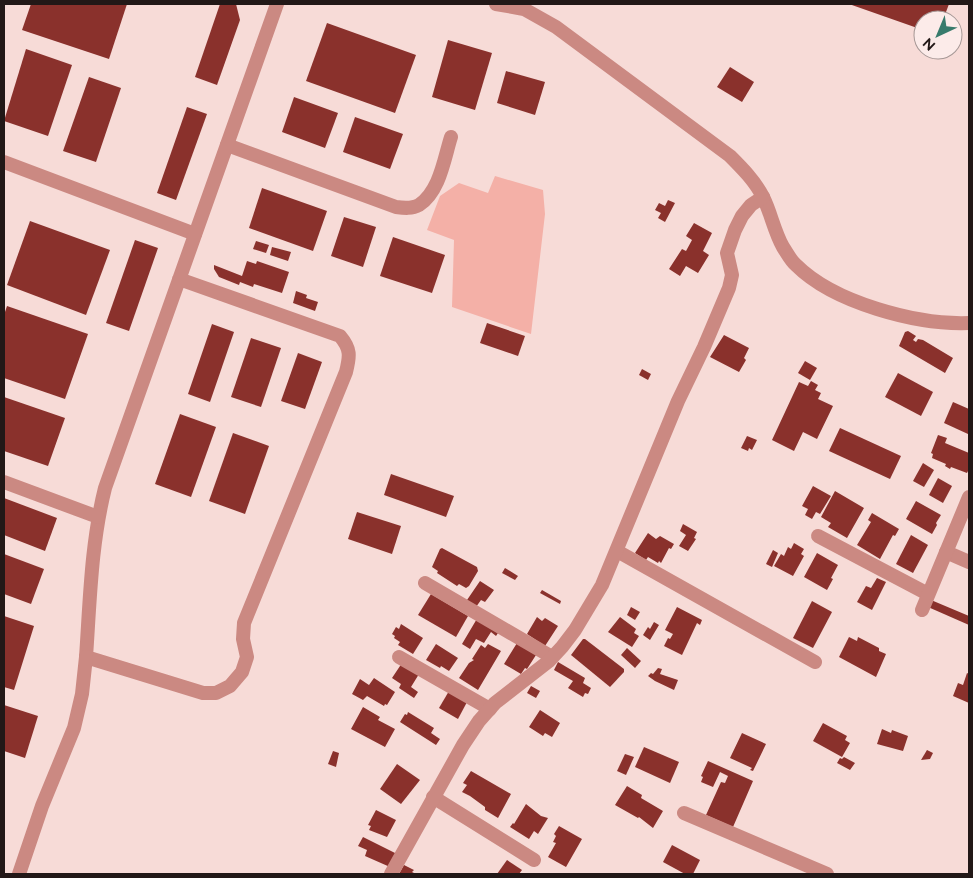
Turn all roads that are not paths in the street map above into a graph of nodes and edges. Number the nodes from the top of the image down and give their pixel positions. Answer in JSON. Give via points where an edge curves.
{"nodes":[{"id":1,"x":277,"y":4,"type":"edge"},
{"id":2,"x":496,"y":4,"type":"edge"},
{"id":3,"x":451,"y":137,"type":"dead end"},
{"id":4,"x":227,"y":145,"type":"junction"},
{"id":5,"x":4,"y":162,"type":"edge"},
{"id":6,"x":763,"y":196,"type":"junction"},
{"id":7,"x":195,"y":234,"type":"junction"},
{"id":8,"x":179,"y":279,"type":"junction"},
{"id":9,"x":969,"y":323,"type":"edge"},
{"id":10,"x":4,"y":482,"type":"edge"},
{"id":11,"x":969,"y":497,"type":"edge"},
{"id":12,"x":98,"y":517,"type":"junction"},
{"id":13,"x":818,"y":536,"type":"dead end"},
{"id":14,"x":617,"y":551,"type":"junction"},
{"id":15,"x":946,"y":552,"type":"junction"},
{"id":16,"x":969,"y":562,"type":"edge"},
{"id":17,"x":425,"y":583,"type":"dead end"},
{"id":18,"x":928,"y":594,"type":"junction"},
{"id":19,"x":922,"y":610,"type":"dead end"},
{"id":20,"x":86,"y":657,"type":"junction"},
{"id":21,"x":398,"y":657,"type":"dead end"},
{"id":22,"x":552,"y":657,"type":"junction"},
{"id":23,"x":815,"y":662,"type":"dead end"},
{"id":24,"x":490,"y":709,"type":"junction"},
{"id":25,"x":433,"y":797,"type":"junction"},
{"id":26,"x":684,"y":813,"type":"dead end"},
{"id":27,"x":534,"y":860,"type":"dead end"},
{"id":28,"x":19,"y":874,"type":"edge"},
{"id":29,"x":391,"y":874,"type":"edge"},
{"id":30,"x":827,"y":874,"type":"edge"}],
"edges":[{"from":1,"to":4,"type":"street"},
{"from":2,"to":6,"type":"street","via":[[524,9],[556,27],[730,156],[747,172]]},
{"from":3,"to":4,"type":"street","via":[[436,185],[419,205],[408,208],[396,207]]},
{"from":4,"to":7,"type":"street"},
{"from":5,"to":7,"type":"street"},
{"from":6,"to":9,"type":"street","via":[[782,245],[795,264],[808,275],[861,304],[918,319]]},
{"from":6,"to":14,"type":"street","via":[[751,205],[735,230],[727,253],[732,275],[729,288],[678,401]]},
{"from":7,"to":8,"type":"street"},
{"from":8,"to":12,"type":"street","via":[[105,488]]},
{"from":8,"to":20,"type":"street","via":[[340,336],[348,345],[346,372],[244,623],[247,656],[242,672],[230,686],[216,693],[203,693]]},
{"from":10,"to":12,"type":"street"},
{"from":11,"to":15,"type":"street"},
{"from":12,"to":20,"type":"street"},
{"from":13,"to":18,"type":"street"},
{"from":14,"to":22,"type":"street","via":[[602,585],[575,630]]},
{"from":14,"to":23,"type":"street"},
{"from":15,"to":16,"type":"street"},
{"from":15,"to":18,"type":"street"},
{"from":17,"to":22,"type":"street"},
{"from":18,"to":19,"type":"street"},
{"from":20,"to":28,"type":"street","via":[[74,728]]},
{"from":21,"to":24,"type":"street"},
{"from":22,"to":24,"type":"street"},
{"from":24,"to":25,"type":"street","via":[[463,745]]},
{"from":25,"to":27,"type":"street"},
{"from":25,"to":29,"type":"street"},
{"from":26,"to":30,"type":"street"}]}
